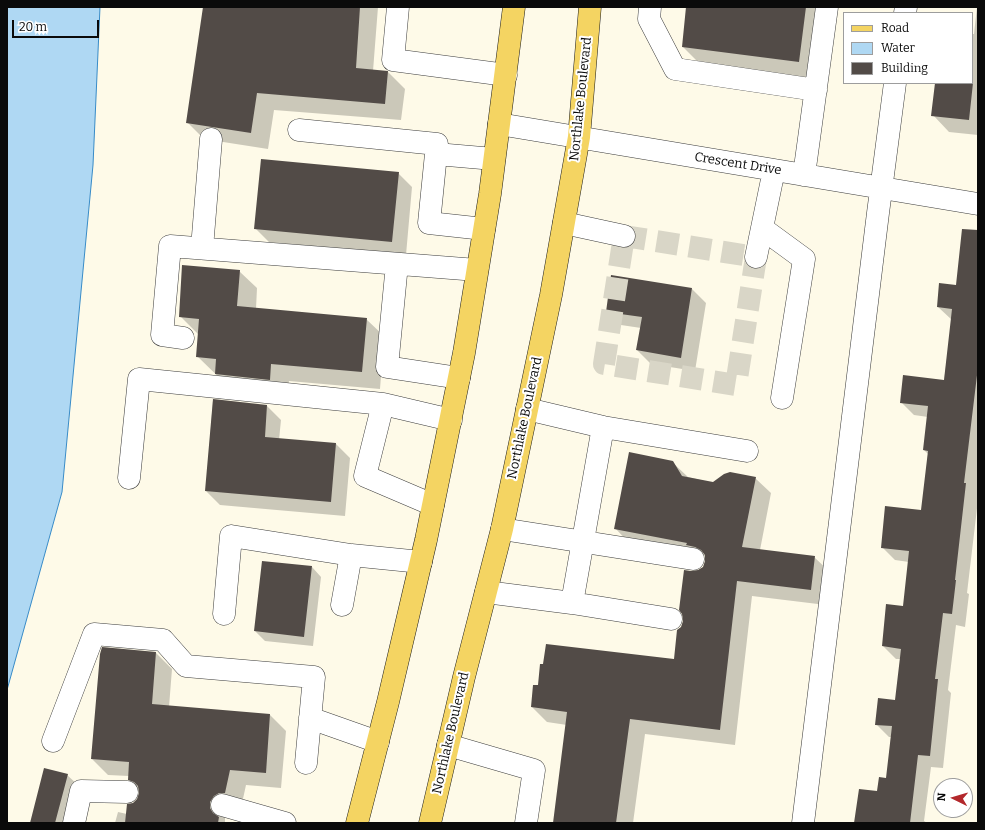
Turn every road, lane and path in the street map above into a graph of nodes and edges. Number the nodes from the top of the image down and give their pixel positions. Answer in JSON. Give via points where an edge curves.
{"nodes":[{"id":1,"x":398,"y":7,"type":"edge"},
{"id":2,"x":514,"y":7,"type":"edge"},
{"id":3,"x":590,"y":7,"type":"edge"},
{"id":4,"x":650,"y":7,"type":"edge"},
{"id":5,"x":827,"y":7,"type":"edge"},
{"id":6,"x":506,"y":75,"type":"junction"},
{"id":7,"x":896,"y":84,"type":"edge"},
{"id":8,"x":816,"y":90,"type":"junction"},
{"id":9,"x":499,"y":124,"type":"junction"},
{"id":10,"x":299,"y":130,"type":"dead end"},
{"id":11,"x":579,"y":137,"type":"junction"},
{"id":12,"x":211,"y":138,"type":"dead end"},
{"id":13,"x":436,"y":154,"type":"junction"},
{"id":14,"x":494,"y":159,"type":"junction"},
{"id":15,"x":774,"y":170,"type":"junction"},
{"id":16,"x":804,"y":175,"type":"junction"},
{"id":17,"x":881,"y":188,"type":"junction"},
{"id":18,"x":978,"y":204,"type":"edge"},
{"id":19,"x":564,"y":222,"type":"junction"},
{"id":20,"x":484,"y":229,"type":"junction"},
{"id":21,"x":763,"y":229,"type":"junction"},
{"id":22,"x":624,"y":236,"type":"tunnel mouth"},
{"id":23,"x":202,"y":248,"type":"junction"},
{"id":24,"x":756,"y":257,"type":"dead end"},
{"id":25,"x":397,"y":264,"type":"junction"},
{"id":26,"x":477,"y":270,"type":"junction"},
{"id":27,"x":183,"y":338,"type":"dead end"},
{"id":28,"x":459,"y":378,"type":"junction"},
{"id":29,"x":782,"y":398,"type":"dead end"},
{"id":30,"x":383,"y":404,"type":"junction"},
{"id":31,"x":527,"y":409,"type":"junction"},
{"id":32,"x":450,"y":420,"type":"junction"},
{"id":33,"x":603,"y":427,"type":"junction"},
{"id":34,"x":747,"y":451,"type":"dead end"},
{"id":35,"x":128,"y":478,"type":"dead end"},
{"id":36,"x":433,"y":505,"type":"junction"},
{"id":37,"x":502,"y":529,"type":"junction"},
{"id":38,"x":583,"y":541,"type":"junction"},
{"id":39,"x":351,"y":555,"type":"junction"},
{"id":40,"x":693,"y":559,"type":"dead end"},
{"id":41,"x":421,"y":562,"type":"junction"},
{"id":42,"x":486,"y":592,"type":"junction"},
{"id":43,"x":572,"y":603,"type":"junction"},
{"id":44,"x":342,"y":605,"type":"dead end"},
{"id":45,"x":224,"y":614,"type":"dead end"},
{"id":46,"x":671,"y":619,"type":"dead end"},
{"id":47,"x":310,"y":718,"type":"junction"},
{"id":48,"x":53,"y":741,"type":"dead end"},
{"id":49,"x":378,"y":742,"type":"junction"},
{"id":50,"x":448,"y":745,"type":"junction"},
{"id":51,"x":306,"y":763,"type":"dead end"},
{"id":52,"x":127,"y":792,"type":"dead end"},
{"id":53,"x":222,"y":806,"type":"dead end"},
{"id":54,"x":74,"y":823,"type":"edge"},
{"id":55,"x":285,"y":823,"type":"edge"},
{"id":56,"x":357,"y":823,"type":"edge"},
{"id":57,"x":430,"y":823,"type":"edge"},
{"id":58,"x":526,"y":823,"type":"edge"},
{"id":59,"x":803,"y":823,"type":"edge"}],
"edges":[{"from":1,"to":6,"type":"street","via":[[393,60]]},
{"from":2,"to":6,"type":"main road"},
{"from":3,"to":11,"type":"main road","name":"Northlake Boulevard"},
{"from":4,"to":8,"type":"street","via":[[649,19],[675,68]]},
{"from":5,"to":8,"type":"street"},
{"from":6,"to":9,"type":"main road"},
{"from":7,"to":17,"type":"street"},
{"from":8,"to":16,"type":"street"},
{"from":9,"to":11,"type":"street","name":"Crescent Drive"},
{"from":9,"to":14,"type":"main road"},
{"from":10,"to":13,"type":"street","via":[[437,144]]},
{"from":11,"to":15,"type":"street","name":"Crescent Drive"},
{"from":11,"to":19,"type":"main road","name":"Northlake Boulevard"},
{"from":12,"to":23,"type":"street"},
{"from":13,"to":14,"type":"street"},
{"from":13,"to":20,"type":"street","via":[[430,222]]},
{"from":14,"to":20,"type":"main road"},
{"from":15,"to":16,"type":"street","name":"Crescent Drive"},
{"from":15,"to":21,"type":"street"},
{"from":16,"to":17,"type":"street","name":"Crescent Drive"},
{"from":17,"to":18,"type":"street","name":"Crescent Drive"},
{"from":17,"to":59,"type":"street"},
{"from":19,"to":22,"type":"street"},
{"from":19,"to":31,"type":"main road","name":"Northlake Boulevard"},
{"from":20,"to":26,"type":"main road"},
{"from":21,"to":24,"type":"street"},
{"from":21,"to":29,"type":"street","via":[[804,259]]},
{"from":23,"to":25,"type":"street"},
{"from":23,"to":27,"type":"street","via":[[170,246],[162,336]]},
{"from":25,"to":26,"type":"street"},
{"from":25,"to":28,"type":"street","via":[[387,367]]},
{"from":26,"to":28,"type":"main road"},
{"from":28,"to":32,"type":"main road"},
{"from":30,"to":32,"type":"street"},
{"from":30,"to":35,"type":"street","via":[[139,379]]},
{"from":30,"to":36,"type":"street","via":[[365,476]]},
{"from":31,"to":33,"type":"street"},
{"from":31,"to":37,"type":"main road","name":"Northlake Boulevard"},
{"from":32,"to":36,"type":"main road"},
{"from":33,"to":34,"type":"street"},
{"from":33,"to":38,"type":"street"},
{"from":36,"to":41,"type":"main road"},
{"from":37,"to":38,"type":"street"},
{"from":37,"to":42,"type":"main road","name":"Northlake Boulevard"},
{"from":38,"to":40,"type":"street"},
{"from":38,"to":43,"type":"street"},
{"from":39,"to":41,"type":"street"},
{"from":39,"to":44,"type":"street"},
{"from":39,"to":45,"type":"street","via":[[231,536]]},
{"from":41,"to":49,"type":"main road"},
{"from":42,"to":43,"type":"street"},
{"from":42,"to":50,"type":"main road","name":"Northlake Boulevard"},
{"from":43,"to":46,"type":"street"},
{"from":47,"to":48,"type":"street","via":[[314,677],[186,666],[163,640],[94,634]]},
{"from":47,"to":49,"type":"street"},
{"from":47,"to":51,"type":"street"},
{"from":49,"to":56,"type":"main road"},
{"from":50,"to":57,"type":"main road","name":"Northlake Boulevard"},
{"from":50,"to":58,"type":"street","via":[[534,770]]},
{"from":52,"to":54,"type":"street","via":[[81,791]]},
{"from":53,"to":55,"type":"street"}]}
